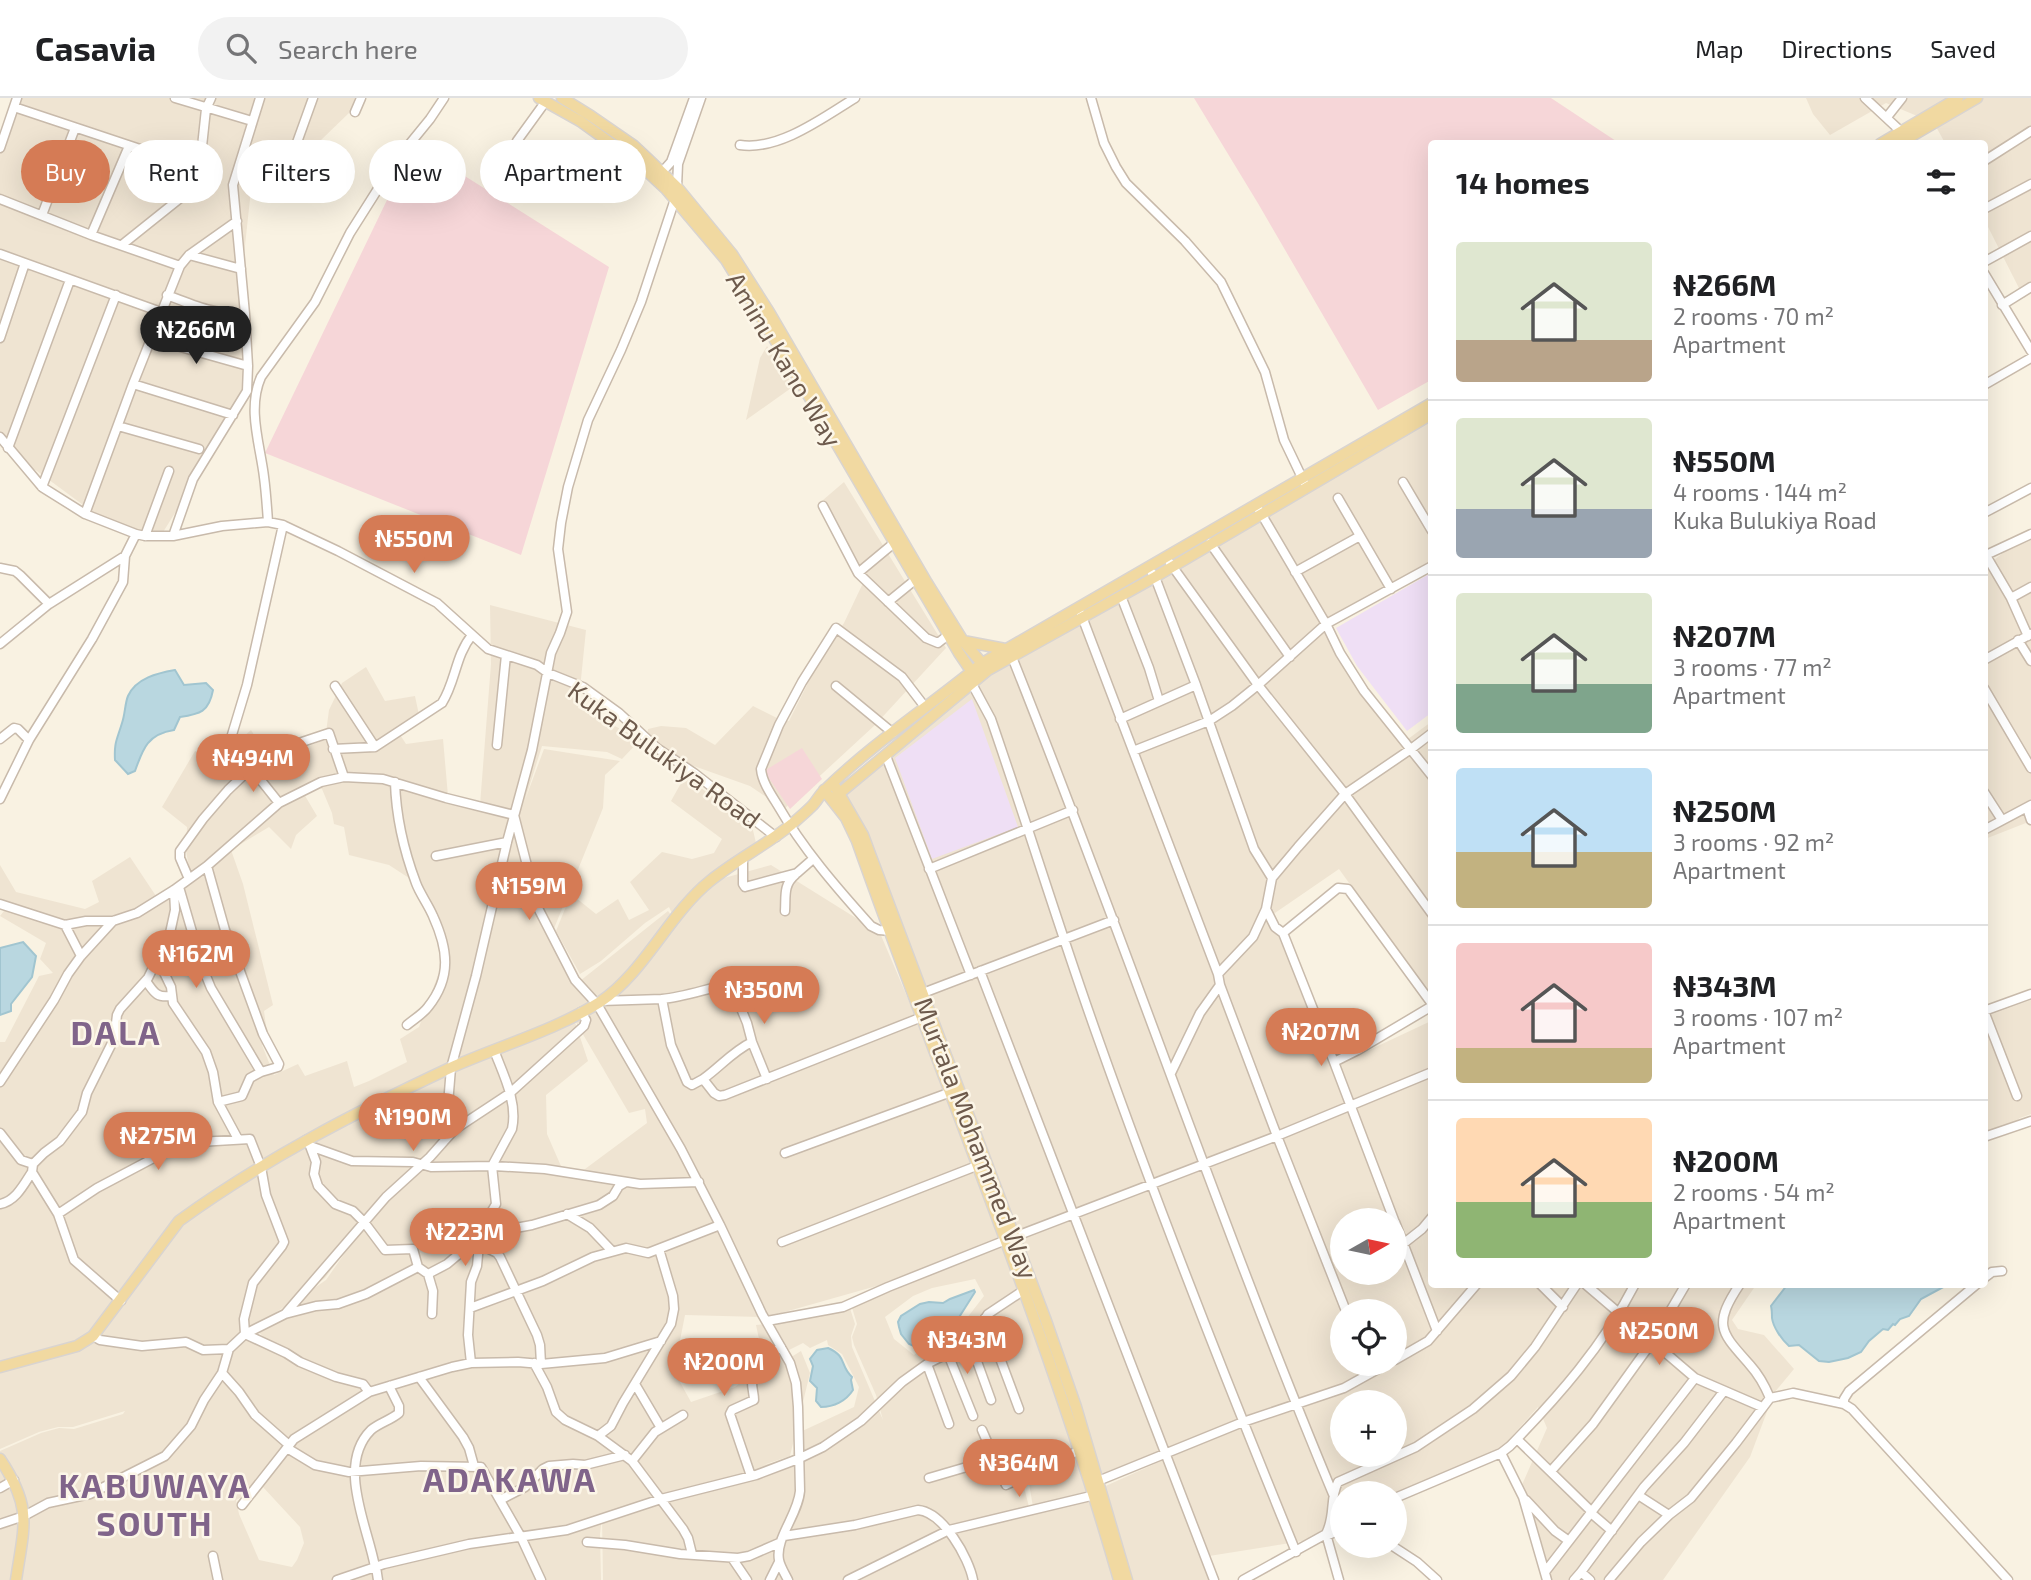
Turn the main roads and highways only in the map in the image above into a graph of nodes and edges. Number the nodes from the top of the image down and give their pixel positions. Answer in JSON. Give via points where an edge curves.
{"nodes":[{"id":1,"x":562,"y":98,"type":"edge"},
{"id":2,"x":1958,"y":98,"type":"edge"},
{"id":3,"x":1977,"y":98,"type":"edge"},
{"id":4,"x":549,"y":101,"type":"edge"},
{"id":5,"x":1907,"y":137,"type":"edge"},
{"id":6,"x":801,"y":374,"type":"junction"},
{"id":7,"x":1428,"y":405,"type":"edge"},
{"id":8,"x":1428,"y":416,"type":"edge"},
{"id":9,"x":1304,"y":482,"type":"junction"},
{"id":10,"x":1258,"y":509,"type":"junction"},
{"id":11,"x":1190,"y":541,"type":"junction"},
{"id":12,"x":1197,"y":551,"type":"junction"},
{"id":13,"x":963,"y":641,"type":"junction"},
{"id":14,"x":959,"y":653,"type":"junction"},
{"id":15,"x":1008,"y":653,"type":"junction"},
{"id":16,"x":985,"y":667,"type":"junction"},
{"id":17,"x":973,"y":678,"type":"junction"},
{"id":18,"x":956,"y":683,"type":"junction"},
{"id":19,"x":856,"y":780,"type":"junction"},
{"id":20,"x":829,"y":787,"type":"junction"},
{"id":21,"x":836,"y":796,"type":"junction"},
{"id":22,"x":812,"y":806,"type":"junction"},
{"id":23,"x":852,"y":815,"type":"junction"},
{"id":24,"x":1010,"y":1238,"type":"junction"},
{"id":25,"x":0,"y":1367,"type":"edge"},
{"id":26,"x":0,"y":1459,"type":"edge"},
{"id":27,"x":16,"y":1580,"type":"edge"},
{"id":28,"x":1119,"y":1580,"type":"edge"},
{"id":29,"x":1127,"y":1580,"type":"edge"}],
"edges":[{"from":1,"to":6,"type":"main road","name":"Aminu Kano Way","via":[[633,145],[677,187],[745,272]]},
{"from":2,"to":5,"type":"main road"},
{"from":3,"to":5,"type":"main road"},
{"from":4,"to":6,"type":"main road","name":"Aminu Kano Way","via":[[629,155],[675,199],[736,273]]},
{"from":6,"to":13,"type":"main road","name":"Aminu Kano Way"},
{"from":6,"to":14,"type":"main road","name":"Aminu Kano Way"},
{"from":7,"to":9,"type":"main road"},
{"from":8,"to":9,"type":"main road"},
{"from":9,"to":10,"type":"main road"},
{"from":10,"to":11,"type":"main road"},
{"from":10,"to":12,"type":"main road"},
{"from":11,"to":12,"type":"main road"},
{"from":11,"to":15,"type":"main road"},
{"from":12,"to":15,"type":"main road","via":[[1121,596]]},
{"from":13,"to":15,"type":"main road"},
{"from":13,"to":16,"type":"main road","name":"Aminu Kano Way"},
{"from":14,"to":17,"type":"main road","name":"Aminu Kano Way"},
{"from":14,"to":18,"type":"main road"},
{"from":15,"to":16,"type":"main road"},
{"from":16,"to":17,"type":"main road"},
{"from":17,"to":18,"type":"main road"},
{"from":17,"to":19,"type":"main road"},
{"from":18,"to":20,"type":"main road"},
{"from":19,"to":21,"type":"main road"},
{"from":19,"to":23,"type":"main road","via":[[850,794]]},
{"from":20,"to":21,"type":"main road","name":"Murtala Mohammed Way"},
{"from":20,"to":22,"type":"main road"},
{"from":21,"to":22,"type":"main road"},
{"from":21,"to":23,"type":"main road","name":"Murtala Mohammed Way"},
{"from":21,"to":24,"type":"main road","name":"Murtala Mohammed Way"},
{"from":22,"to":25,"type":"main road","via":[[709,881],[623,982],[599,1002],[451,1068],[261,1167],[179,1221],[93,1336],[77,1346]]},
{"from":23,"to":24,"type":"main road","name":"Murtala Mohammed Way","via":[[923,993]]},
{"from":24,"to":28,"type":"main road","name":"Murtala Mohammed Way"},
{"from":24,"to":29,"type":"main road","name":"Murtala Mohammed Way","via":[[1060,1362]]},
{"from":26,"to":27,"type":"main road","via":[[20,1494],[24,1516]]}]}
